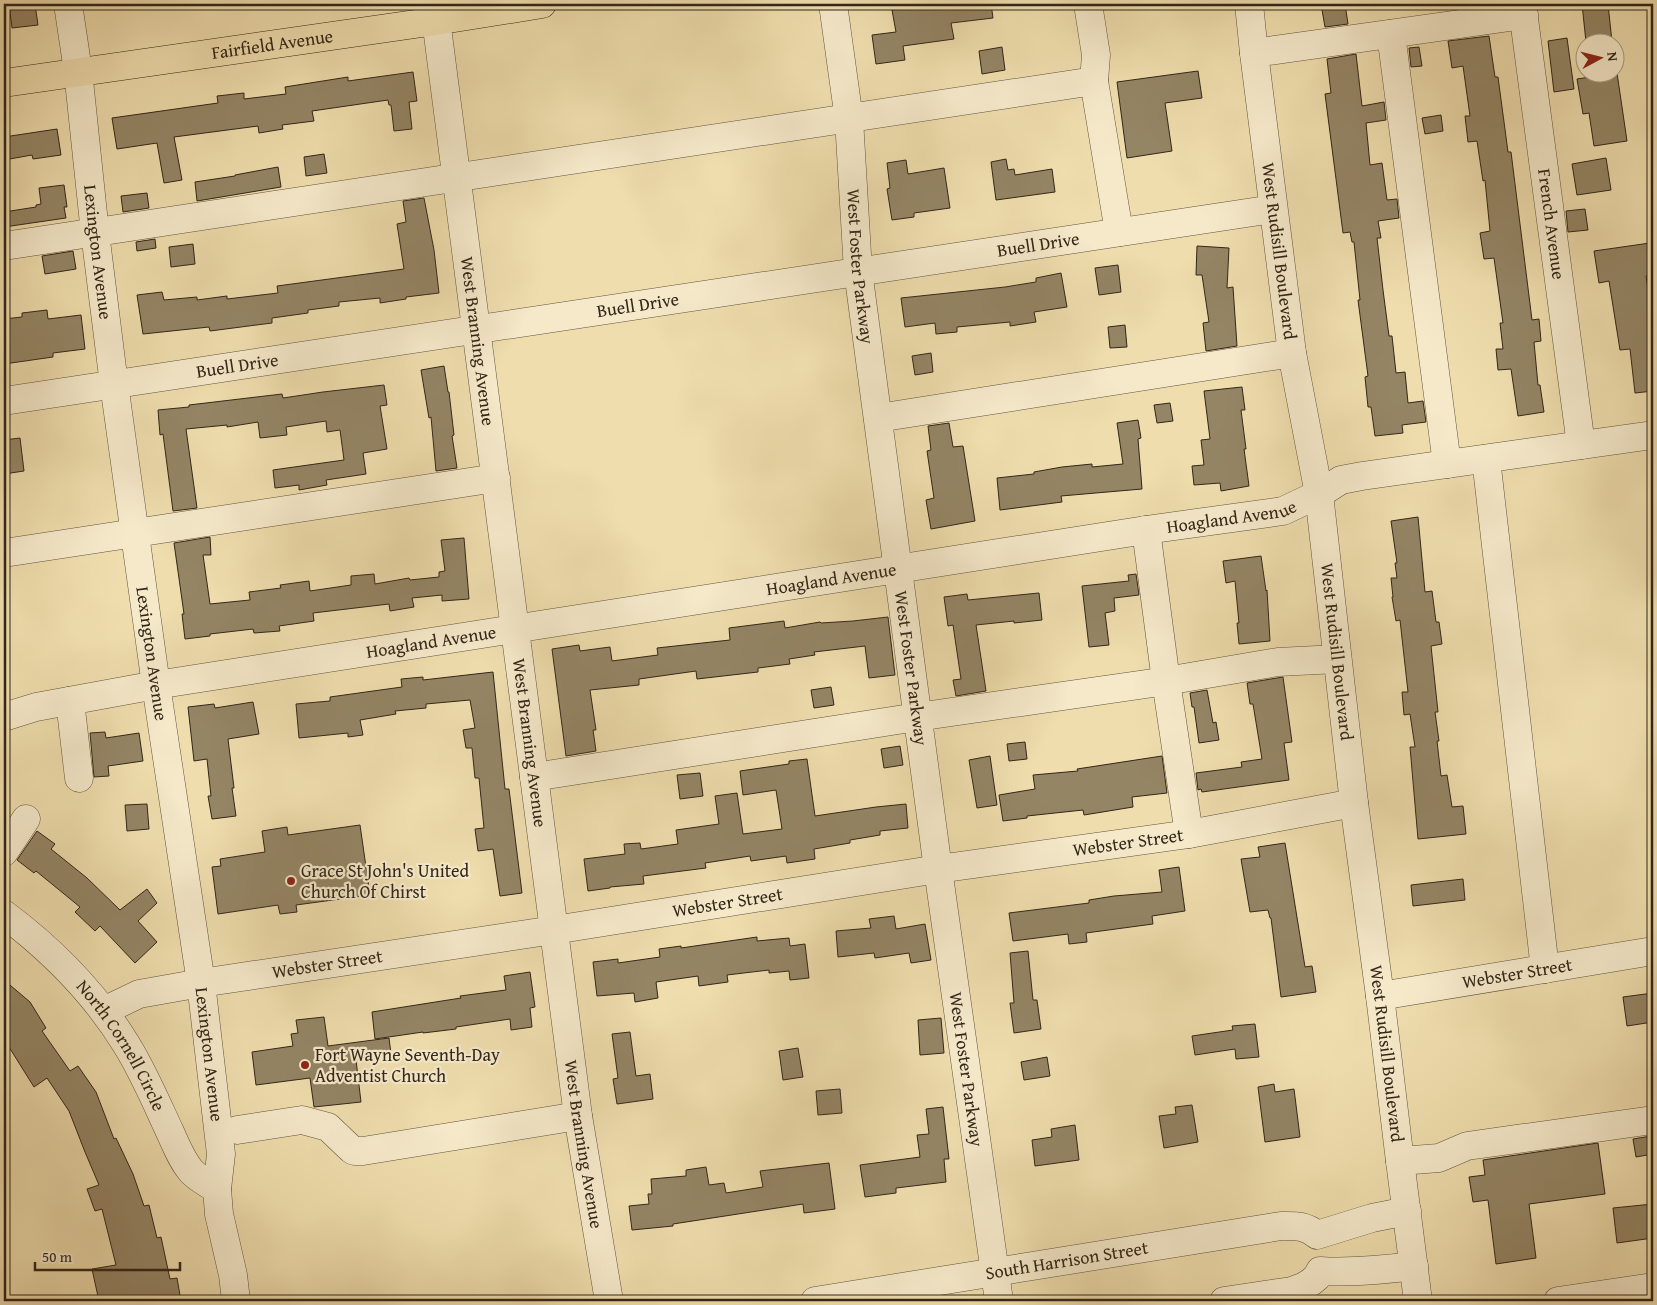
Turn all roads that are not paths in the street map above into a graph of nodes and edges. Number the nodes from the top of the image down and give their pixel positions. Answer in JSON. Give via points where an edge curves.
{"nodes":[{"id":1,"x":68,"y":4,"type":"edge"},
{"id":2,"x":542,"y":4,"type":"edge"},
{"id":3,"x":833,"y":4,"type":"edge"},
{"id":4,"x":1088,"y":4,"type":"edge"},
{"id":5,"x":1249,"y":4,"type":"edge"},
{"id":6,"x":1523,"y":10,"type":"edge"},
{"id":7,"x":435,"y":12,"type":"edge"},
{"id":8,"x":1391,"y":34,"type":"junction"},
{"id":9,"x":1254,"y":53,"type":"junction"},
{"id":10,"x":78,"y":71,"type":"junction"},
{"id":11,"x":1094,"y":80,"type":"junction"},
{"id":12,"x":4,"y":83,"type":"edge"},
{"id":13,"x":849,"y":119,"type":"junction"},
{"id":14,"x":456,"y":178,"type":"junction"},
{"id":15,"x":1273,"y":209,"type":"junction"},
{"id":16,"x":1119,"y":232,"type":"junction"},
{"id":17,"x":95,"y":233,"type":"junction"},
{"id":18,"x":4,"y":246,"type":"edge"},
{"id":19,"x":858,"y":271,"type":"junction"},
{"id":20,"x":476,"y":330,"type":"junction"},
{"id":21,"x":1292,"y":353,"type":"junction"},
{"id":22,"x":114,"y":384,"type":"junction"},
{"id":23,"x":4,"y":400,"type":"edge"},
{"id":24,"x":878,"y":418,"type":"junction"},
{"id":25,"x":1652,"y":441,"type":"edge"},
{"id":26,"x":1581,"y":445,"type":"junction"},
{"id":27,"x":1486,"y":459,"type":"junction"},
{"id":28,"x":1447,"y":464,"type":"junction"},
{"id":29,"x":496,"y":478,"type":"junction"},
{"id":30,"x":1319,"y":494,"type":"junction"},
{"id":31,"x":1146,"y":530,"type":"junction"},
{"id":32,"x":135,"y":534,"type":"junction"},
{"id":33,"x":4,"y":553,"type":"edge"},
{"id":34,"x":898,"y":570,"type":"junction"},
{"id":35,"x":515,"y":629,"type":"junction"},
{"id":36,"x":1337,"y":659,"type":"junction"},
{"id":37,"x":1166,"y":681,"type":"junction"},
{"id":38,"x":156,"y":685,"type":"junction"},
{"id":39,"x":70,"y":701,"type":"junction"},
{"id":40,"x":918,"y":716,"type":"junction"},
{"id":41,"x":4,"y":717,"type":"edge"},
{"id":42,"x":534,"y":777,"type":"junction"},
{"id":43,"x":79,"y":778,"type":"dead end"},
{"id":44,"x":1354,"y":804,"type":"junction"},
{"id":45,"x":26,"y":819,"type":"dead end"},
{"id":46,"x":1190,"y":834,"type":"junction"},
{"id":47,"x":4,"y":852,"type":"edge"},
{"id":48,"x":938,"y":869,"type":"junction"},
{"id":49,"x":4,"y":914,"type":"edge"},
{"id":50,"x":554,"y":930,"type":"junction"},
{"id":51,"x":1653,"y":951,"type":"edge"},
{"id":52,"x":1545,"y":969,"type":"junction"},
{"id":53,"x":200,"y":983,"type":"junction"},
{"id":54,"x":1380,"y":996,"type":"junction"},
{"id":55,"x":106,"y":1013,"type":"junction"},
{"id":56,"x":578,"y":1116,"type":"junction"},
{"id":57,"x":1653,"y":1120,"type":"edge"},
{"id":58,"x":237,"y":1130,"type":"dead end"},
{"id":59,"x":1400,"y":1161,"type":"junction"},
{"id":60,"x":217,"y":1189,"type":"junction"},
{"id":61,"x":1407,"y":1211,"type":"junction"},
{"id":62,"x":1317,"y":1235,"type":"junction"},
{"id":63,"x":1414,"y":1266,"type":"junction"},
{"id":64,"x":1320,"y":1271,"type":"junction"},
{"id":65,"x":995,"y":1272,"type":"junction"},
{"id":66,"x":1653,"y":1286,"type":"edge"},
{"id":67,"x":236,"y":1301,"type":"edge"},
{"id":68,"x":609,"y":1301,"type":"edge"},
{"id":69,"x":815,"y":1301,"type":"edge"},
{"id":70,"x":999,"y":1301,"type":"edge"},
{"id":71,"x":1224,"y":1301,"type":"edge"},
{"id":72,"x":1418,"y":1301,"type":"edge"},
{"id":73,"x":1558,"y":1301,"type":"edge"}],
"edges":[{"from":1,"to":10,"type":"street","name":"Lexington Avenue"},
{"from":2,"to":7,"type":"main road","name":"Fairfield Avenue"},
{"from":3,"to":13,"type":"street","name":"West Foster Parkway"},
{"from":4,"to":11,"type":"street","via":[[1096,55]]},
{"from":5,"to":9,"type":"street","name":"West Rudisill Boulevard"},
{"from":6,"to":8,"type":"street"},
{"from":6,"to":26,"type":"street","name":"French Avenue"},
{"from":7,"to":10,"type":"main road","name":"Fairfield Avenue"},
{"from":7,"to":14,"type":"street","name":"West Branning Avenue"},
{"from":8,"to":9,"type":"street"},
{"from":8,"to":28,"type":"street"},
{"from":9,"to":15,"type":"street","name":"West Rudisill Boulevard"},
{"from":10,"to":12,"type":"main road","name":"Fairfield Avenue"},
{"from":10,"to":17,"type":"street","name":"Lexington Avenue"},
{"from":11,"to":13,"type":"street"},
{"from":11,"to":16,"type":"street"},
{"from":13,"to":14,"type":"street"},
{"from":13,"to":19,"type":"street","name":"West Foster Parkway"},
{"from":14,"to":17,"type":"street"},
{"from":14,"to":20,"type":"street","name":"West Branning Avenue"},
{"from":15,"to":16,"type":"street","name":"Buell Drive"},
{"from":15,"to":21,"type":"street","name":"West Rudisill Boulevard"},
{"from":16,"to":19,"type":"street","name":"Buell Drive"},
{"from":17,"to":18,"type":"street"},
{"from":17,"to":22,"type":"street","name":"Lexington Avenue"},
{"from":19,"to":20,"type":"street","name":"Buell Drive"},
{"from":19,"to":24,"type":"street","name":"West Foster Parkway"},
{"from":20,"to":22,"type":"street","name":"Buell Drive"},
{"from":20,"to":29,"type":"street","name":"West Branning Avenue"},
{"from":21,"to":24,"type":"street"},
{"from":21,"to":30,"type":"street","name":"West Rudisill Boulevard"},
{"from":22,"to":23,"type":"street","name":"Buell Drive"},
{"from":22,"to":32,"type":"street","name":"Lexington Avenue"},
{"from":24,"to":34,"type":"street","name":"West Foster Parkway"},
{"from":25,"to":26,"type":"street","name":"Hoagland Avenue"},
{"from":26,"to":27,"type":"street","name":"Hoagland Avenue"},
{"from":27,"to":28,"type":"street","name":"Hoagland Avenue"},
{"from":27,"to":52,"type":"street"},
{"from":28,"to":30,"type":"street","name":"Hoagland Avenue","via":[[1341,480]]},
{"from":29,"to":32,"type":"street"},
{"from":29,"to":35,"type":"street","name":"West Branning Avenue"},
{"from":30,"to":31,"type":"street","name":"Hoagland Avenue","via":[[1283,511]]},
{"from":30,"to":36,"type":"street","name":"West Rudisill Boulevard"},
{"from":31,"to":34,"type":"street","name":"Hoagland Avenue"},
{"from":31,"to":37,"type":"street"},
{"from":32,"to":33,"type":"street"},
{"from":32,"to":38,"type":"street","name":"Lexington Avenue"},
{"from":34,"to":35,"type":"street","name":"Hoagland Avenue"},
{"from":34,"to":40,"type":"street","name":"West Foster Parkway"},
{"from":35,"to":38,"type":"street","name":"Hoagland Avenue"},
{"from":35,"to":42,"type":"street","name":"West Branning Avenue"},
{"from":36,"to":37,"type":"street","via":[[1278,662]]},
{"from":36,"to":44,"type":"street","name":"West Rudisill Boulevard"},
{"from":37,"to":40,"type":"street"},
{"from":37,"to":46,"type":"street"},
{"from":38,"to":39,"type":"street","name":"Hoagland Avenue"},
{"from":38,"to":53,"type":"street","name":"Lexington Avenue"},
{"from":39,"to":41,"type":"street","name":"Hoagland Avenue"},
{"from":39,"to":43,"type":"street"},
{"from":40,"to":42,"type":"street"},
{"from":40,"to":48,"type":"street","name":"West Foster Parkway"},
{"from":42,"to":50,"type":"street","name":"West Branning Avenue"},
{"from":44,"to":46,"type":"street","name":"Webster Street"},
{"from":44,"to":54,"type":"street","name":"West Rudisill Boulevard"},
{"from":45,"to":47,"type":"street"},
{"from":46,"to":48,"type":"street","name":"Webster Street"},
{"from":48,"to":50,"type":"street","name":"Webster Street"},
{"from":48,"to":65,"type":"street","name":"West Foster Parkway"},
{"from":49,"to":55,"type":"street","name":"North Cornell Circle","via":[[67,967]]},
{"from":50,"to":53,"type":"street","name":"Webster Street"},
{"from":50,"to":56,"type":"street","name":"West Branning Avenue"},
{"from":51,"to":52,"type":"street","name":"Webster Street"},
{"from":52,"to":54,"type":"street","name":"Webster Street"},
{"from":53,"to":55,"type":"street","name":"Webster Street","via":[[139,994]]},
{"from":53,"to":60,"type":"street","name":"Lexington Avenue","via":[[221,1154]]},
{"from":54,"to":59,"type":"street","name":"West Rudisill Boulevard"},
{"from":55,"to":60,"type":"street","name":"North Cornell Circle","via":[[144,1077],[182,1157],[191,1171]]},
{"from":56,"to":58,"type":"street","via":[[363,1151],[351,1149],[328,1127],[302,1120]]},
{"from":56,"to":68,"type":"street","name":"West Branning Avenue"},
{"from":57,"to":59,"type":"street","via":[[1467,1146],[1439,1158]]},
{"from":59,"to":61,"type":"street","name":"West Rudisill Boulevard"},
{"from":60,"to":67,"type":"street","name":"Lexington Avenue"},
{"from":61,"to":62,"type":"street"},
{"from":61,"to":63,"type":"street","name":"West Rudisill Boulevard"},
{"from":62,"to":64,"type":"street","via":[[1322,1252]]},
{"from":62,"to":65,"type":"street","name":"South Harrison Street","via":[[1300,1226],[1281,1226]]},
{"from":63,"to":64,"type":"street","via":[[1378,1271]]},
{"from":63,"to":72,"type":"street","name":"West Rudisill Boulevard"},
{"from":64,"to":71,"type":"street","via":[[1311,1282],[1292,1291]]},
{"from":65,"to":69,"type":"street","name":"South Harrison Street"},
{"from":65,"to":70,"type":"street","name":"West Foster Parkway"},
{"from":66,"to":73,"type":"street"}]}
